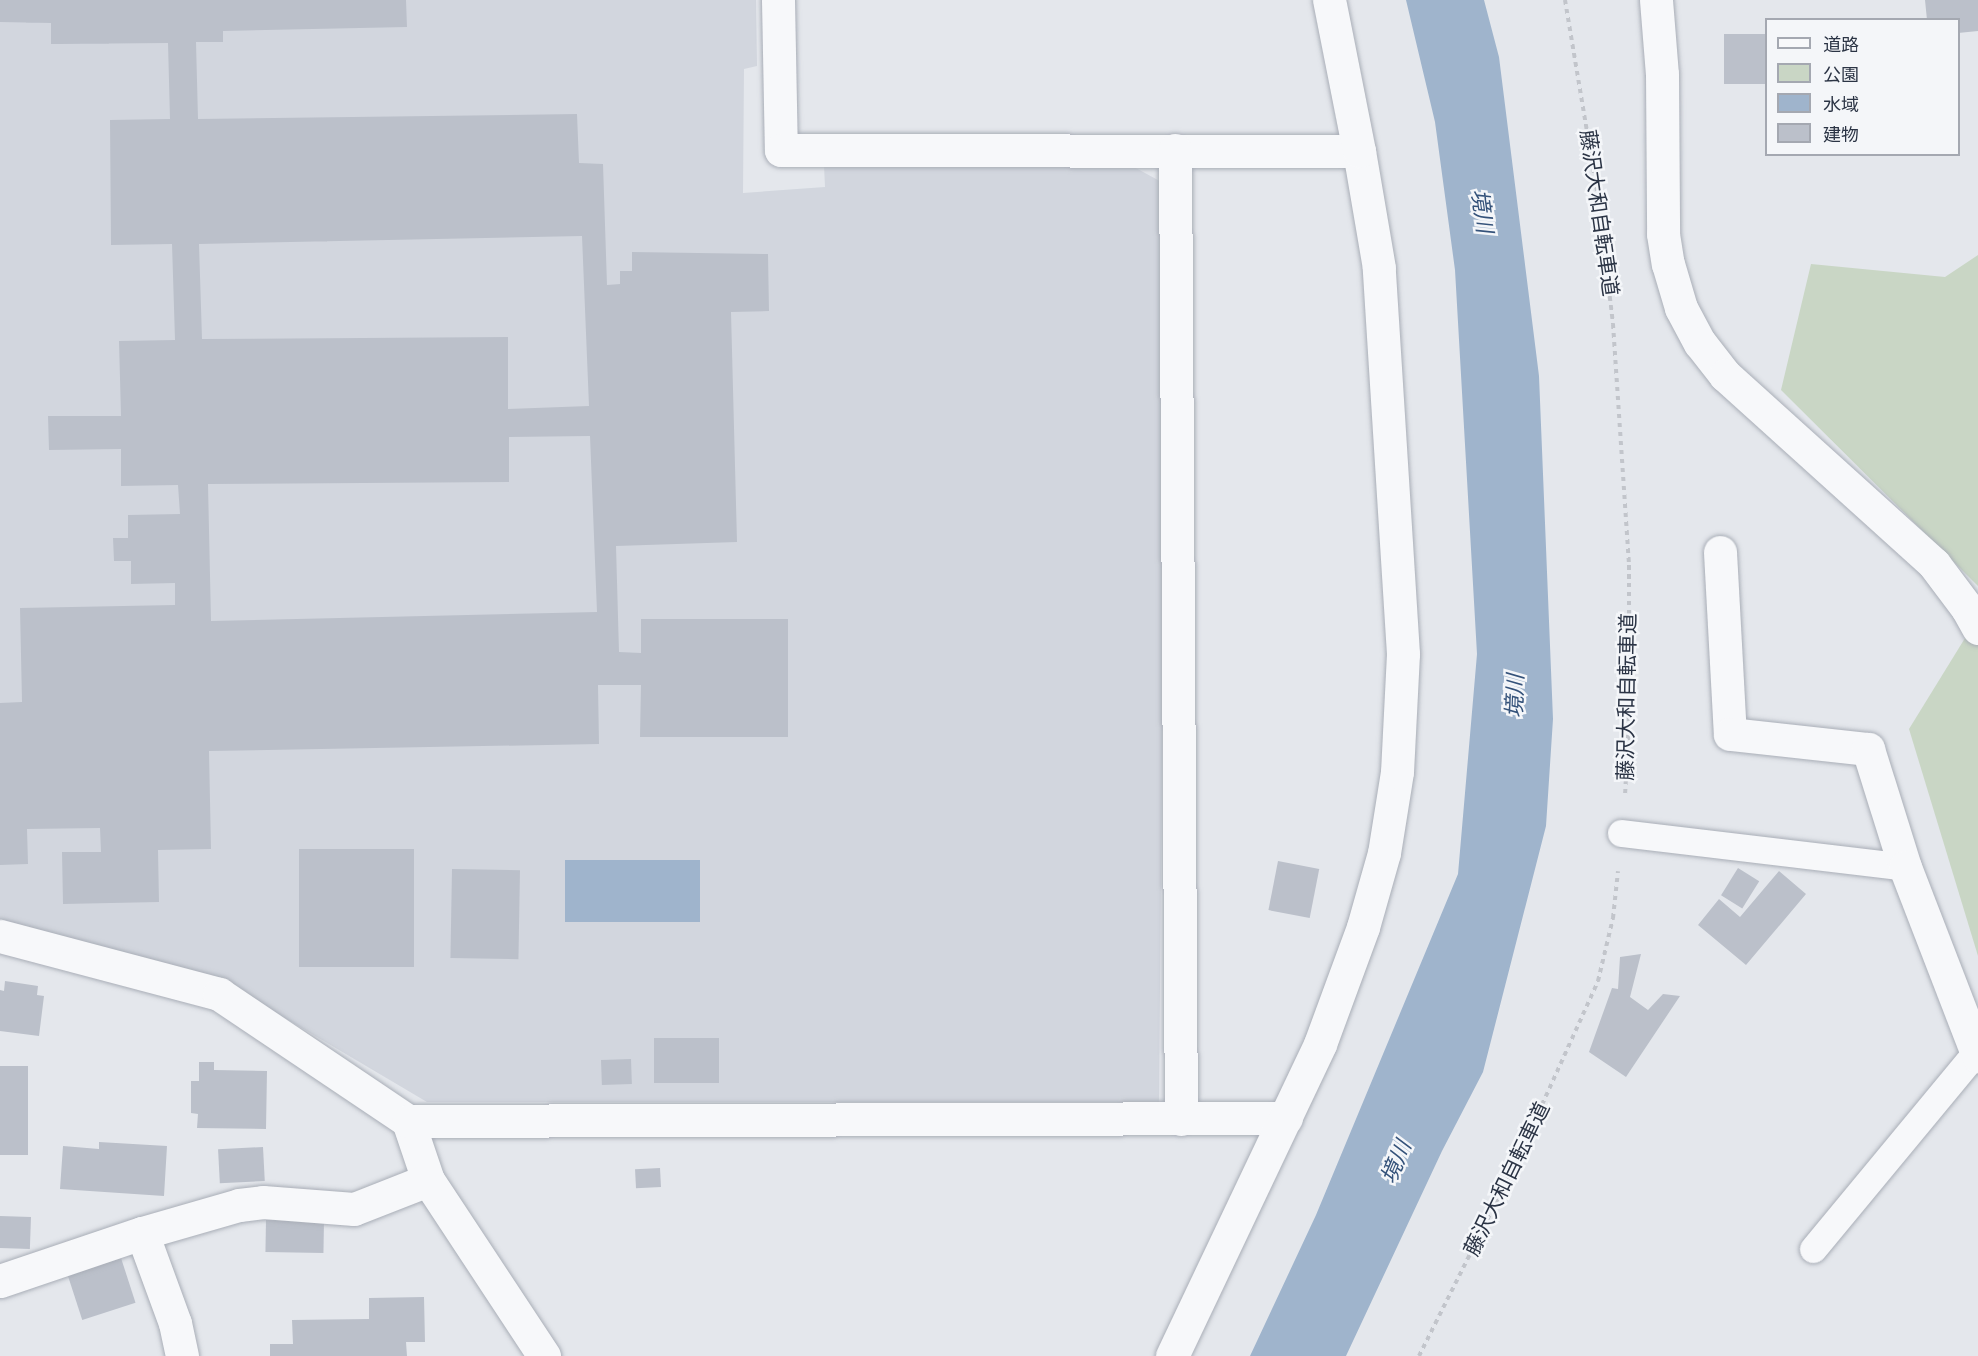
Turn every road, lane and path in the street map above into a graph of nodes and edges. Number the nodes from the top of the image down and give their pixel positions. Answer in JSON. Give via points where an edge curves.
{"nodes":[{"id":1,"x":778,"y":0,"type":"edge"},
{"id":2,"x":1329,"y":0,"type":"edge"},
{"id":3,"x":1566,"y":0,"type":"edge"},
{"id":4,"x":1656,"y":0,"type":"edge"},
{"id":5,"x":1175,"y":150,"type":"junction"},
{"id":6,"x":1359,"y":151,"type":"junction"},
{"id":7,"x":1720,"y":552,"type":"dead end"},
{"id":8,"x":1978,"y":628,"type":"edge"},
{"id":9,"x":1622,"y":833,"type":"junction"},
{"id":10,"x":1905,"y":867,"type":"junction"},
{"id":11,"x":0,"y":936,"type":"edge"},
{"id":12,"x":1977,"y":1054,"type":"edge"},
{"id":13,"x":1286,"y":1118,"type":"junction"},
{"id":14,"x":1181,"y":1119,"type":"junction"},
{"id":15,"x":408,"y":1121,"type":"junction"},
{"id":16,"x":428,"y":1180,"type":"junction"},
{"id":17,"x":142,"y":1233,"type":"junction"},
{"id":18,"x":1813,"y":1249,"type":"dead end"},
{"id":19,"x":0,"y":1281,"type":"edge"},
{"id":20,"x":182,"y":1356,"type":"edge"},
{"id":21,"x":544,"y":1356,"type":"edge"},
{"id":22,"x":1173,"y":1356,"type":"edge"},
{"id":23,"x":1419,"y":1356,"type":"edge"}],
"edges":[{"from":1,"to":5,"type":"street","via":[[781,150]]},
{"from":2,"to":6,"type":"street"},
{"from":3,"to":9,"type":"path","name":"藤沢大和自転車道","via":[[1613,324],[1629,565],[1629,717]]},
{"from":4,"to":8,"type":"street","via":[[1662,74],[1663,234],[1681,308],[1700,343],[1725,375],[1934,564],[1968,608]]},
{"from":5,"to":6,"type":"street"},
{"from":5,"to":14,"type":"street"},
{"from":6,"to":13,"type":"street","via":[[1379,268],[1401,618],[1397,772],[1384,853],[1363,927],[1320,1044]]},
{"from":7,"to":10,"type":"street","via":[[1730,734],[1868,749]]},
{"from":9,"to":10,"type":"lane"},
{"from":9,"to":23,"type":"path","name":"藤沢大和自転車道","via":[[1613,918],[1598,981],[1521,1152]]},
{"from":10,"to":12,"type":"street"},
{"from":11,"to":15,"type":"street","via":[[219,994]]},
{"from":12,"to":18,"type":"lane"},
{"from":13,"to":14,"type":"street"},
{"from":13,"to":22,"type":"street"},
{"from":14,"to":15,"type":"street"},
{"from":15,"to":16,"type":"street"},
{"from":16,"to":17,"type":"street","via":[[354,1209],[262,1202]]},
{"from":16,"to":21,"type":"street"},
{"from":17,"to":19,"type":"street"},
{"from":17,"to":20,"type":"street","via":[[176,1323]]}]}
